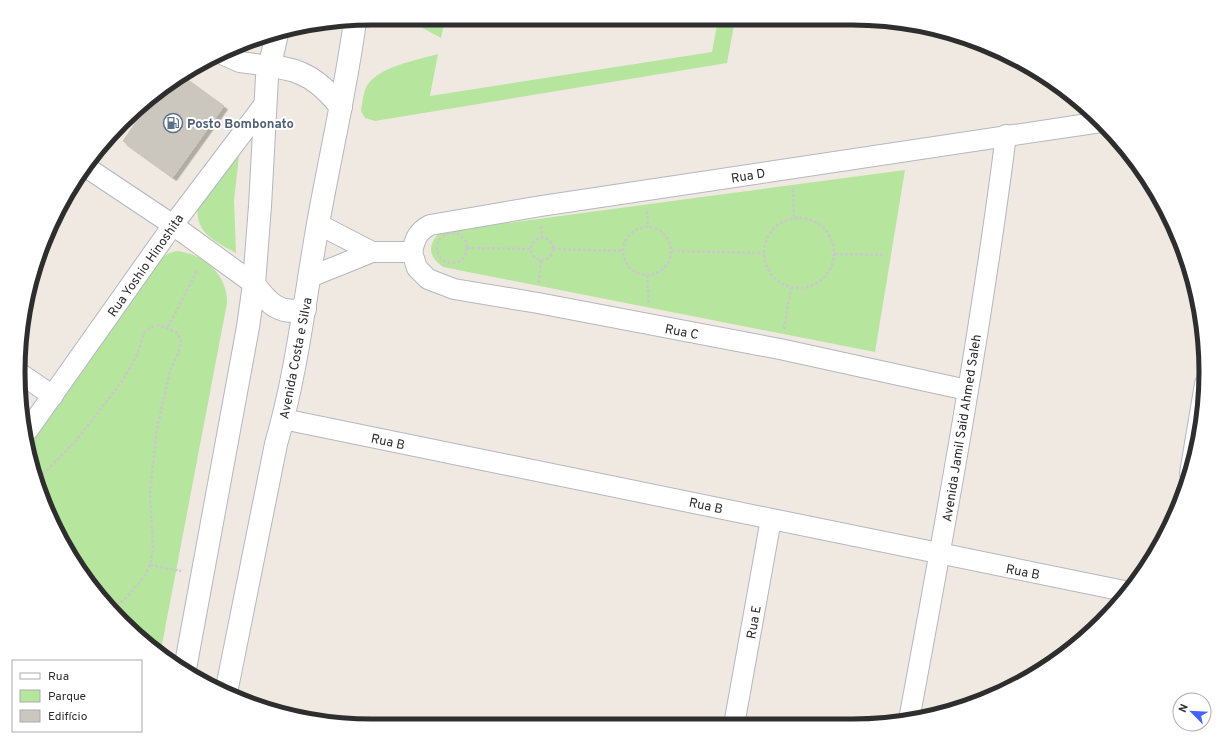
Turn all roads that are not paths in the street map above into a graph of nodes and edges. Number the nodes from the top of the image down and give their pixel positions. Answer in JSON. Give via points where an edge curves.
{"nodes":[{"id":1,"x":354,"y":26,"type":"edge"},
{"id":2,"x":276,"y":39,"type":"edge"},
{"id":3,"x":228,"y":57,"type":"edge"},
{"id":4,"x":269,"y":66,"type":"junction"},
{"id":5,"x":266,"y":102,"type":"junction"},
{"id":6,"x":341,"y":107,"type":"junction"},
{"id":7,"x":1093,"y":123,"type":"edge"},
{"id":8,"x":1006,"y":135,"type":"junction"},
{"id":9,"x":90,"y":170,"type":"edge"},
{"id":10,"x":173,"y":224,"type":"junction"},
{"id":11,"x":318,"y":224,"type":"junction"},
{"id":12,"x":372,"y":252,"type":"junction"},
{"id":13,"x":412,"y":252,"type":"junction"},
{"id":14,"x":310,"y":277,"type":"junction"},
{"id":15,"x":254,"y":284,"type":"junction"},
{"id":16,"x":305,"y":309,"type":"junction"},
{"id":17,"x":25,"y":377,"type":"edge"},
{"id":18,"x":967,"y":390,"type":"junction"},
{"id":19,"x":53,"y":396,"type":"junction"},
{"id":20,"x":283,"y":419,"type":"junction"},
{"id":21,"x":30,"y":428,"type":"edge"},
{"id":22,"x":771,"y":519,"type":"junction"},
{"id":23,"x":940,"y":555,"type":"junction"},
{"id":24,"x":1121,"y":590,"type":"edge"},
{"id":25,"x":186,"y":665,"type":"edge"},
{"id":26,"x":227,"y":687,"type":"edge"},
{"id":27,"x":910,"y":714,"type":"edge"},
{"id":28,"x":735,"y":719,"type":"edge"}],
"edges":[{"from":1,"to":6,"type":"main road","name":"Avenida Costa e Silva"},
{"from":2,"to":4,"type":"main road"},
{"from":3,"to":4,"type":"street","via":[[240,62]]},
{"from":4,"to":5,"type":"main road"},
{"from":4,"to":6,"type":"main road","via":[[299,71],[315,80]]},
{"from":5,"to":10,"type":"street","name":"Rua Yoshio Hinoshita"},
{"from":5,"to":15,"type":"main road"},
{"from":6,"to":11,"type":"main road","name":"Avenida Costa e Silva"},
{"from":7,"to":8,"type":"street","name":"Rua D"},
{"from":8,"to":13,"type":"street","name":"Rua D","via":[[430,225],[416,236]]},
{"from":8,"to":18,"type":"street","name":"Avenida Jamil Said Ahmed Saleh","via":[[996,217]]},
{"from":9,"to":10,"type":"street"},
{"from":10,"to":15,"type":"street"},
{"from":10,"to":19,"type":"street","name":"Rua Yoshio Hinoshita"},
{"from":11,"to":12,"type":"street"},
{"from":11,"to":14,"type":"main road","name":"Avenida Costa e Silva"},
{"from":12,"to":13,"type":"street"},
{"from":12,"to":14,"type":"street"},
{"from":13,"to":18,"type":"street","name":"Rua C","via":[[417,268],[428,279],[454,289],[780,349]]},
{"from":14,"to":16,"type":"main road","name":"Avenida Costa e Silva"},
{"from":15,"to":16,"type":"main road","via":[[266,300],[275,306],[295,312]]},
{"from":15,"to":25,"type":"main road"},
{"from":16,"to":20,"type":"main road","name":"Avenida Costa e Silva"},
{"from":17,"to":19,"type":"street"},
{"from":18,"to":23,"type":"street","name":"Avenida Jamil Said Ahmed Saleh"},
{"from":19,"to":21,"type":"street","name":"Rua Yoshio Hinoshita"},
{"from":20,"to":22,"type":"street","name":"Rua B"},
{"from":20,"to":26,"type":"main road","name":"Avenida Costa e Silva"},
{"from":22,"to":23,"type":"street","name":"Rua B"},
{"from":22,"to":28,"type":"street","name":"Rua E"},
{"from":23,"to":24,"type":"street","name":"Rua B"},
{"from":23,"to":27,"type":"street","name":"Avenida Jamil Said Ahmed Saleh"}]}
